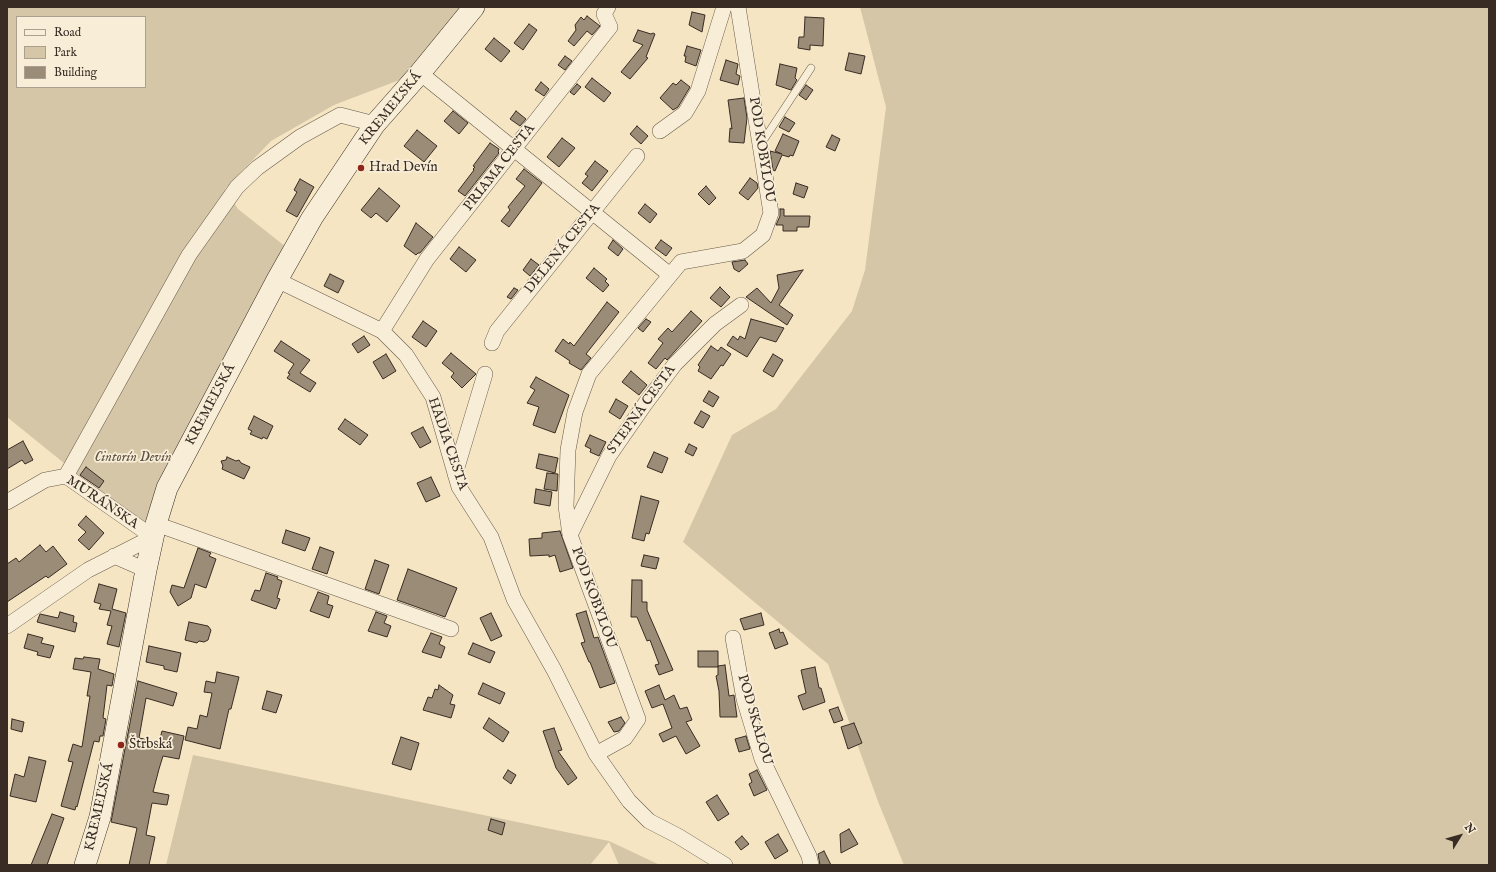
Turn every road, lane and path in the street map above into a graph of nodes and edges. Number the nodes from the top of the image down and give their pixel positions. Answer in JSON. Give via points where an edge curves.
{"nodes":[{"id":1,"x":474,"y":7,"type":"edge"},
{"id":2,"x":724,"y":7,"type":"edge"},
{"id":3,"x":738,"y":7,"type":"edge"},
{"id":4,"x":603,"y":9,"type":"edge"},
{"id":5,"x":811,"y":68,"type":"dead end"},
{"id":6,"x":420,"y":73,"type":"junction"},
{"id":7,"x":375,"y":124,"type":"junction"},
{"id":8,"x":660,"y":131,"type":"dead end"},
{"id":9,"x":760,"y":146,"type":"junction"},
{"id":10,"x":515,"y":149,"type":"junction"},
{"id":11,"x":638,"y":156,"type":"dead end"},
{"id":12,"x":593,"y":212,"type":"junction"},
{"id":13,"x":670,"y":275,"type":"junction"},
{"id":14,"x":277,"y":280,"type":"junction"},
{"id":15,"x":741,"y":305,"type":"dead end"},
{"id":16,"x":382,"y":330,"type":"junction"},
{"id":17,"x":492,"y":343,"type":"dead end"},
{"id":18,"x":485,"y":374,"type":"dead end"},
{"id":19,"x":455,"y":474,"type":"junction"},
{"id":20,"x":66,"y":476,"type":"junction"},
{"id":21,"x":7,"y":502,"type":"edge"},
{"id":22,"x":155,"y":531,"type":"junction"},
{"id":23,"x":570,"y":535,"type":"junction"},
{"id":24,"x":114,"y":556,"type":"junction"},
{"id":25,"x":146,"y":570,"type":"junction"},
{"id":26,"x":7,"y":626,"type":"edge"},
{"id":27,"x":451,"y":629,"type":"dead end"},
{"id":28,"x":733,"y":638,"type":"dead end"},
{"id":29,"x":596,"y":754,"type":"junction"},
{"id":30,"x":85,"y":865,"type":"edge"},
{"id":31,"x":725,"y":865,"type":"edge"},
{"id":32,"x":811,"y":865,"type":"edge"}],
"edges":[{"from":1,"to":6,"type":"street","name":"KREMEĽSKÁ"},
{"from":2,"to":8,"type":"street","via":[[698,91],[686,112]]},
{"from":3,"to":9,"type":"street","name":"POD KOBYLOU"},
{"from":4,"to":10,"type":"street","name":"PRIAMA CESTA","via":[[610,27]]},
{"from":5,"to":9,"type":"lane"},
{"from":6,"to":7,"type":"street","name":"KREMEĽSKÁ"},
{"from":6,"to":10,"type":"street"},
{"from":7,"to":14,"type":"street","name":"KREMEĽSKÁ","via":[[312,218]]},
{"from":7,"to":20,"type":"street","via":[[340,115],[300,137],[257,168],[238,187],[189,255]]},
{"from":9,"to":13,"type":"street","name":"POD KOBYLOU","via":[[771,213],[764,235],[743,251],[681,262]]},
{"from":10,"to":12,"type":"street"},
{"from":10,"to":16,"type":"street","name":"PRIAMA CESTA","via":[[427,259]]},
{"from":11,"to":12,"type":"street","name":"DELENÁ CESTA"},
{"from":12,"to":13,"type":"street"},
{"from":12,"to":17,"type":"street","name":"DELENÁ CESTA","via":[[497,331]]},
{"from":13,"to":23,"type":"street","name":"POD KOBYLOU","via":[[589,374],[575,412],[568,450],[566,506]]},
{"from":14,"to":16,"type":"street","name":"HADIA CESTA"},
{"from":14,"to":22,"type":"street","name":"KREMEĽSKÁ","via":[[167,488]]},
{"from":15,"to":23,"type":"street","name":"STEPNÁ CESTA","via":[[715,324],[675,364],[645,404],[609,456]]},
{"from":16,"to":19,"type":"street","name":"HADIA CESTA","via":[[406,355],[433,397]]},
{"from":18,"to":19,"type":"street"},
{"from":19,"to":29,"type":"street","name":"HADIA CESTA","via":[[459,487],[491,537],[514,599],[554,670]]},
{"from":20,"to":21,"type":"street","name":"MURÁNSKA","via":[[45,480]]},
{"from":20,"to":22,"type":"street","name":"MURÁNSKA"},
{"from":22,"to":24,"type":"street"},
{"from":22,"to":25,"type":"street","name":"KREMEĽSKÁ"},
{"from":22,"to":27,"type":"street","name":"MURÁNSKA"},
{"from":23,"to":29,"type":"street","name":"POD KOBYLOU","via":[[638,720],[625,738]]},
{"from":24,"to":25,"type":"street"},
{"from":24,"to":26,"type":"street","via":[[88,570]]},
{"from":25,"to":30,"type":"street","name":"KREMEĽSKÁ","via":[[100,817]]},
{"from":28,"to":32,"type":"street","name":"POD SKALOU","via":[[744,699],[762,759]]},
{"from":29,"to":31,"type":"street","via":[[629,801],[649,821]]}]}
